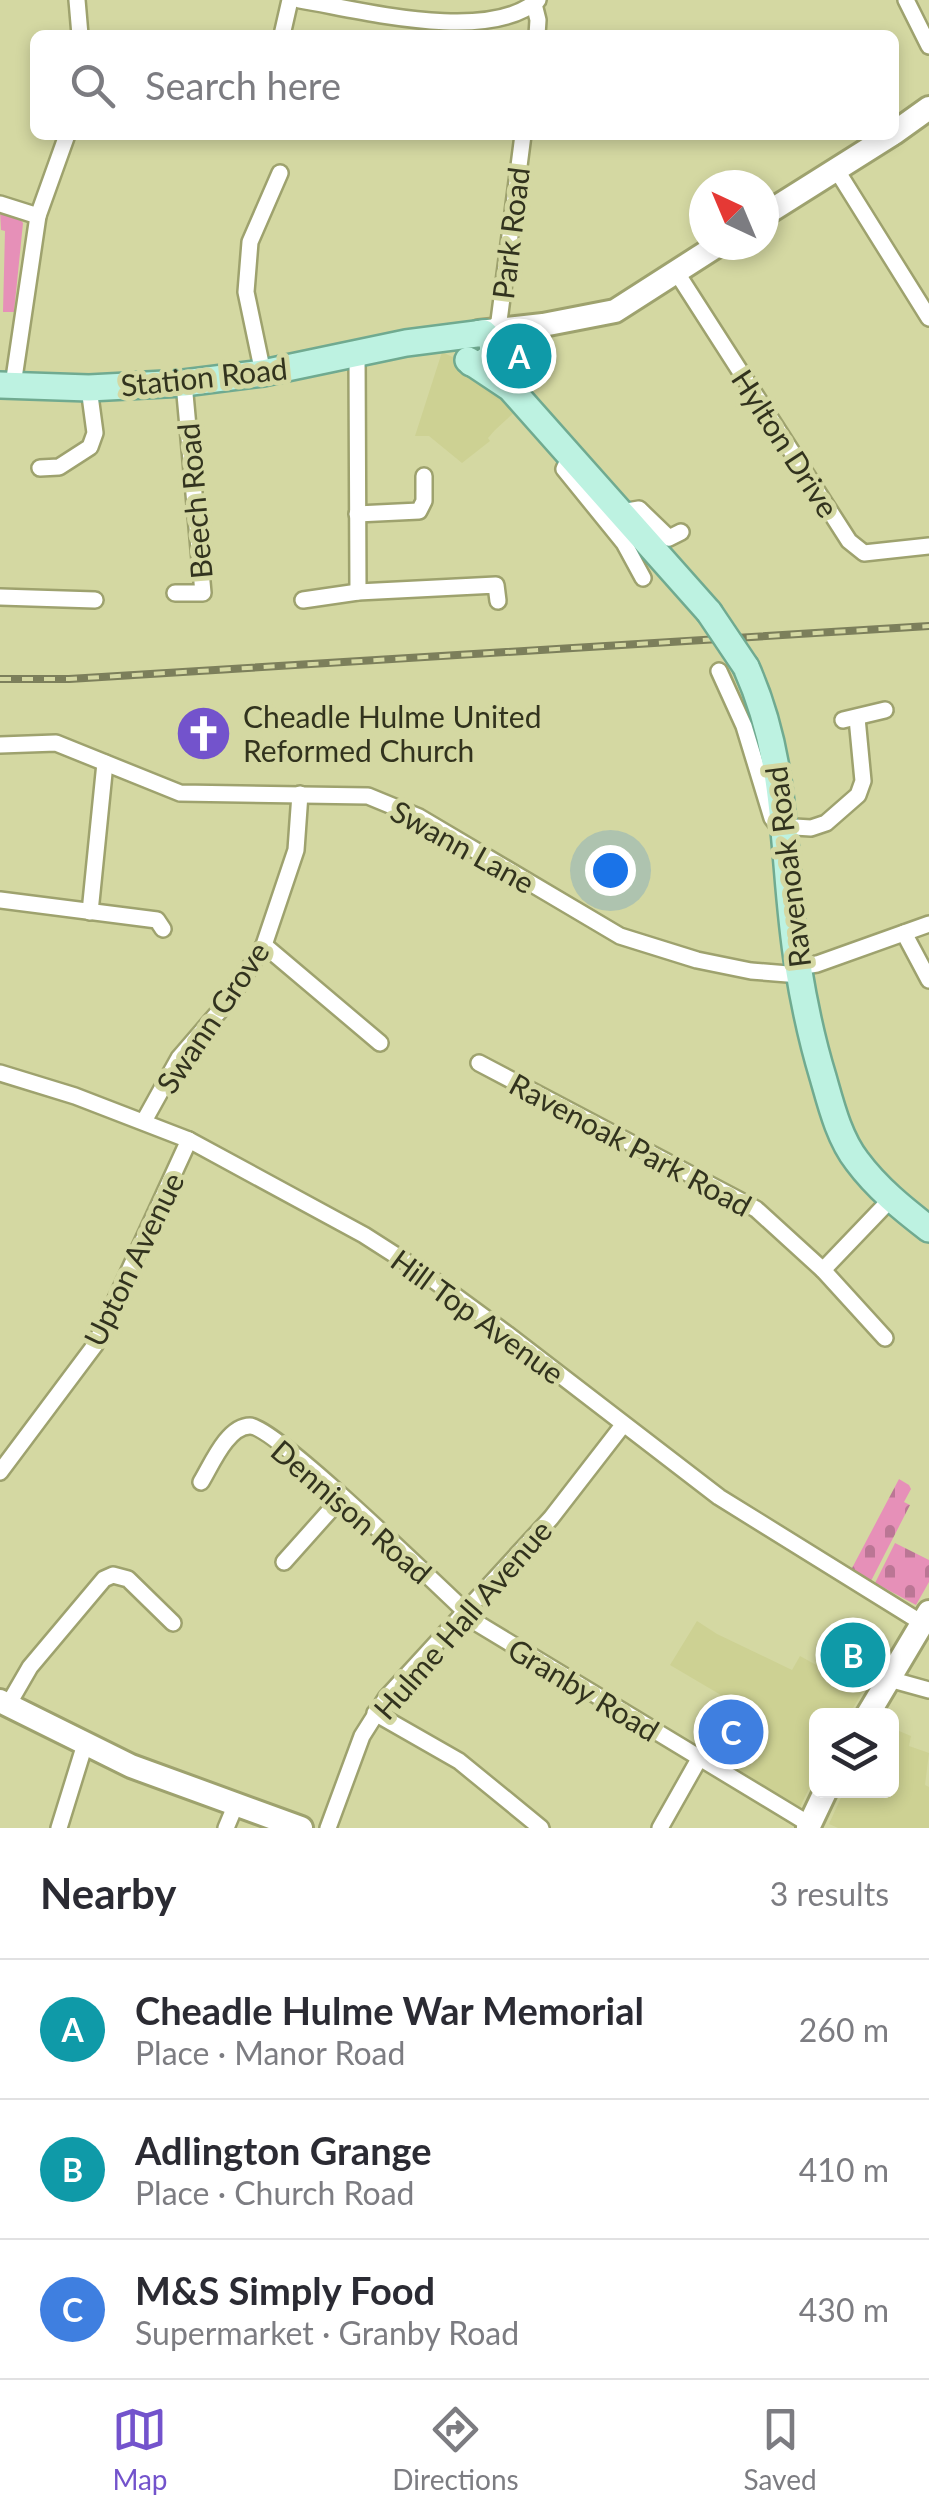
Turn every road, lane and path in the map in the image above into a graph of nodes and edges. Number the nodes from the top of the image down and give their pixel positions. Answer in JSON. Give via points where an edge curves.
{"nodes":[{"id":1,"x":77,"y":0,"type":"edge"},
{"id":2,"x":290,"y":0,"type":"edge"},
{"id":3,"x":300,"y":0,"type":"edge"},
{"id":4,"x":906,"y":0,"type":"edge"},
{"id":5,"x":536,"y":2,"type":"edge"},
{"id":6,"x":80,"y":30,"type":"edge"},
{"id":7,"x":283,"y":30,"type":"edge"},
{"id":8,"x":537,"y":30,"type":"edge"},
{"id":9,"x":929,"y":46,"type":"edge"},
{"id":10,"x":929,"y":108,"type":"edge"},
{"id":11,"x":899,"y":129,"type":"edge"},
{"id":12,"x":65,"y":140,"type":"edge"},
{"id":13,"x":522,"y":140,"type":"edge"},
{"id":14,"x":882,"y":140,"type":"edge"},
{"id":15,"x":836,"y":169,"type":"junction"},
{"id":16,"x":280,"y":173,"type":"dead end"},
{"id":17,"x":0,"y":204,"type":"edge"},
{"id":18,"x":779,"y":205,"type":"edge"},
{"id":19,"x":38,"y":216,"type":"junction"},
{"id":20,"x":696,"y":260,"type":"edge"},
{"id":21,"x":677,"y":273,"type":"junction"},
{"id":22,"x":929,"y":318,"type":"edge"},
{"id":23,"x":481,"y":345,"type":"junction"},
{"id":24,"x":357,"y":354,"type":"junction"},
{"id":25,"x":263,"y":374,"type":"junction"},
{"id":26,"x":184,"y":383,"type":"junction"},
{"id":27,"x":6,"y":385,"type":"edge"},
{"id":28,"x":89,"y":388,"type":"junction"},
{"id":29,"x":571,"y":454,"type":"junction"},
{"id":30,"x":40,"y":468,"type":"dead end"},
{"id":31,"x":424,"y":476,"type":"dead end"},
{"id":32,"x":621,"y":512,"type":"junction"},
{"id":33,"x":357,"y":514,"type":"junction"},
{"id":34,"x":681,"y":532,"type":"dead end"},
{"id":35,"x":929,"y":546,"type":"edge"},
{"id":36,"x":643,"y":578,"type":"dead end"},
{"id":37,"x":358,"y":592,"type":"junction"},
{"id":38,"x":175,"y":593,"type":"dead end"},
{"id":39,"x":0,"y":596,"type":"edge"},
{"id":40,"x":95,"y":600,"type":"dead end"},
{"id":41,"x":303,"y":600,"type":"dead end"},
{"id":42,"x":498,"y":601,"type":"dead end"},
{"id":43,"x":719,"y":670,"type":"dead end"},
{"id":44,"x":885,"y":710,"type":"dead end"},
{"id":45,"x":0,"y":745,"type":"edge"},
{"id":46,"x":106,"y":763,"type":"junction"},
{"id":47,"x":300,"y":794,"type":"junction"},
{"id":48,"x":786,"y":826,"type":"junction"},
{"id":49,"x":0,"y":900,"type":"edge"},
{"id":50,"x":90,"y":912,"type":"junction"},
{"id":51,"x":929,"y":924,"type":"edge"},
{"id":52,"x":164,"y":929,"type":"dead end"},
{"id":53,"x":904,"y":933,"type":"junction"},
{"id":54,"x":264,"y":944,"type":"junction"},
{"id":55,"x":799,"y":971,"type":"junction"},
{"id":56,"x":929,"y":980,"type":"edge"},
{"id":57,"x":380,"y":1043,"type":"dead end"},
{"id":58,"x":479,"y":1063,"type":"dead end"},
{"id":59,"x":0,"y":1073,"type":"edge"},
{"id":60,"x":144,"y":1121,"type":"junction"},
{"id":61,"x":189,"y":1140,"type":"junction"},
{"id":62,"x":891,"y":1199,"type":"junction"},
{"id":63,"x":929,"y":1229,"type":"edge"},
{"id":64,"x":823,"y":1270,"type":"junction"},
{"id":65,"x":885,"y":1338,"type":"dead end"},
{"id":66,"x":624,"y":1425,"type":"junction"},
{"id":67,"x":0,"y":1472,"type":"edge"},
{"id":68,"x":201,"y":1482,"type":"dead end"},
{"id":69,"x":342,"y":1498,"type":"junction"},
{"id":70,"x":284,"y":1562,"type":"dead end"},
{"id":71,"x":464,"y":1613,"type":"junction"},
{"id":72,"x":926,"y":1618,"type":"edge"},
{"id":73,"x":172,"y":1624,"type":"dead end"},
{"id":74,"x":889,"y":1678,"type":"junction"},
{"id":75,"x":929,"y":1690,"type":"edge"},
{"id":76,"x":4,"y":1704,"type":"edge"},
{"id":77,"x":872,"y":1708,"type":"edge"},
{"id":78,"x":375,"y":1713,"type":"junction"},
{"id":79,"x":85,"y":1744,"type":"junction"},
{"id":80,"x":699,"y":1759,"type":"junction"},
{"id":81,"x":822,"y":1798,"type":"edge"},
{"id":82,"x":236,"y":1804,"type":"junction"},
{"id":83,"x":808,"y":1826,"type":"edge"},
{"id":84,"x":59,"y":1828,"type":"edge"},
{"id":85,"x":226,"y":1828,"type":"edge"},
{"id":86,"x":301,"y":1828,"type":"edge"},
{"id":87,"x":328,"y":1828,"type":"edge"},
{"id":88,"x":541,"y":1828,"type":"edge"},
{"id":89,"x":660,"y":1828,"type":"edge"}],
"edges":[{"from":1,"to":6,"type":"street"},
{"from":2,"to":7,"type":"street"},
{"from":3,"to":5,"type":"street","via":[[438,23],[485,20]]},
{"from":4,"to":9,"type":"street"},
{"from":5,"to":8,"type":"street"},
{"from":10,"to":11,"type":"main road"},
{"from":12,"to":19,"type":"street"},
{"from":13,"to":23,"type":"street","name":"Park Road","via":[[499,321]]},
{"from":14,"to":15,"type":"main road"},
{"from":15,"to":18,"type":"main road"},
{"from":15,"to":22,"type":"street"},
{"from":16,"to":25,"type":"street","via":[[250,242],[246,292]]},
{"from":17,"to":19,"type":"street"},
{"from":19,"to":27,"type":"street"},
{"from":20,"to":21,"type":"main road"},
{"from":21,"to":23,"type":"main road","via":[[616,311]]},
{"from":21,"to":35,"type":"street","name":"Hylton Drive","via":[[849,541],[864,554]]},
{"from":23,"to":24,"type":"main road","name":"Station Road","via":[[406,343]]},
{"from":23,"to":29,"type":"main road","name":"Ravenoak Road","via":[[510,388]]},
{"from":24,"to":25,"type":"main road","name":"Station Road"},
{"from":24,"to":33,"type":"street"},
{"from":25,"to":26,"type":"main road","name":"Station Road"},
{"from":26,"to":28,"type":"main road","name":"Station Road"},
{"from":26,"to":38,"type":"street","name":"Beech Road","via":[[203,593]]},
{"from":27,"to":28,"type":"main road","name":"Station Road"},
{"from":28,"to":30,"type":"street","via":[[95,433],[90,447],[59,467]]},
{"from":29,"to":32,"type":"main road","name":"Ravenoak Road"},
{"from":29,"to":36,"type":"street","name":"Ravenoak Road","via":[[564,469]]},
{"from":31,"to":33,"type":"street","via":[[419,510]]},
{"from":32,"to":34,"type":"street","name":"Ravenoak Road","via":[[639,509],[669,538]]},
{"from":32,"to":48,"type":"main road","name":"Ravenoak Road","bridge":true,"via":[[746,667],[773,744]]},
{"from":33,"to":37,"type":"street"},
{"from":37,"to":41,"type":"street"},
{"from":37,"to":42,"type":"street","via":[[496,586]]},
{"from":39,"to":40,"type":"street"},
{"from":43,"to":48,"type":"street","via":[[772,818]]},
{"from":44,"to":48,"type":"street","via":[[850,719],[863,781],[858,795],[826,823]]},
{"from":45,"to":46,"type":"street","name":"Swann Lane","via":[[56,744]]},
{"from":46,"to":47,"type":"street","name":"Swann Lane","via":[[180,793]]},
{"from":46,"to":50,"type":"street"},
{"from":47,"to":54,"type":"street","name":"Swann Grove","via":[[296,850]]},
{"from":47,"to":55,"type":"street","name":"Swann Lane","via":[[390,803],[620,936],[715,964]]},
{"from":48,"to":55,"type":"main road","name":"Ravenoak Road"},
{"from":49,"to":50,"type":"street"},
{"from":50,"to":52,"type":"street","via":[[156,920]]},
{"from":51,"to":53,"type":"street"},
{"from":53,"to":55,"type":"street"},
{"from":53,"to":56,"type":"street"},
{"from":54,"to":57,"type":"street"},
{"from":54,"to":60,"type":"street","name":"Swann Grove","via":[[229,1000],[179,1058]]},
{"from":55,"to":62,"type":"main road","name":"Ravenoak Road","via":[[834,1118],[855,1160]]},
{"from":58,"to":64,"type":"street","name":"Ravenoak Park Road","via":[[756,1209]]},
{"from":59,"to":60,"type":"street","name":"Hill Top Avenue"},
{"from":60,"to":61,"type":"street","name":"Hill Top Avenue"},
{"from":61,"to":66,"type":"street","name":"Hill Top Avenue","via":[[428,1276]]},
{"from":61,"to":67,"type":"street","name":"Upton Avenue","via":[[95,1345]]},
{"from":62,"to":63,"type":"main road","name":"Ravenoak Road"},
{"from":62,"to":64,"type":"street"},
{"from":64,"to":65,"type":"street","name":"Ravenoak Park Road"},
{"from":66,"to":71,"type":"street","name":"Hulme Hall Avenue"},
{"from":66,"to":72,"type":"street","name":"Hill Top Avenue","via":[[768,1530]]},
{"from":68,"to":69,"type":"street","name":"Dennison Road","via":[[227,1441],[248,1426]]},
{"from":69,"to":70,"type":"street"},
{"from":69,"to":71,"type":"street","name":"Dennison Road"},
{"from":71,"to":78,"type":"street","name":"Hulme Hall Avenue"},
{"from":71,"to":80,"type":"street","name":"Granby Road"},
{"from":72,"to":74,"type":"main road"},
{"from":73,"to":76,"type":"street","via":[[128,1578],[113,1574]]},
{"from":74,"to":75,"type":"street"},
{"from":74,"to":77,"type":"main road"},
{"from":76,"to":79,"type":"main road"},
{"from":78,"to":87,"type":"street","name":"Hulme Hall Avenue"},
{"from":78,"to":88,"type":"street","via":[[458,1761]]},
{"from":79,"to":82,"type":"main road"},
{"from":79,"to":84,"type":"street"},
{"from":80,"to":83,"type":"street","name":"Granby Road"},
{"from":80,"to":89,"type":"street"},
{"from":81,"to":83,"type":"main road"},
{"from":82,"to":85,"type":"street"},
{"from":82,"to":86,"type":"main road"}]}
